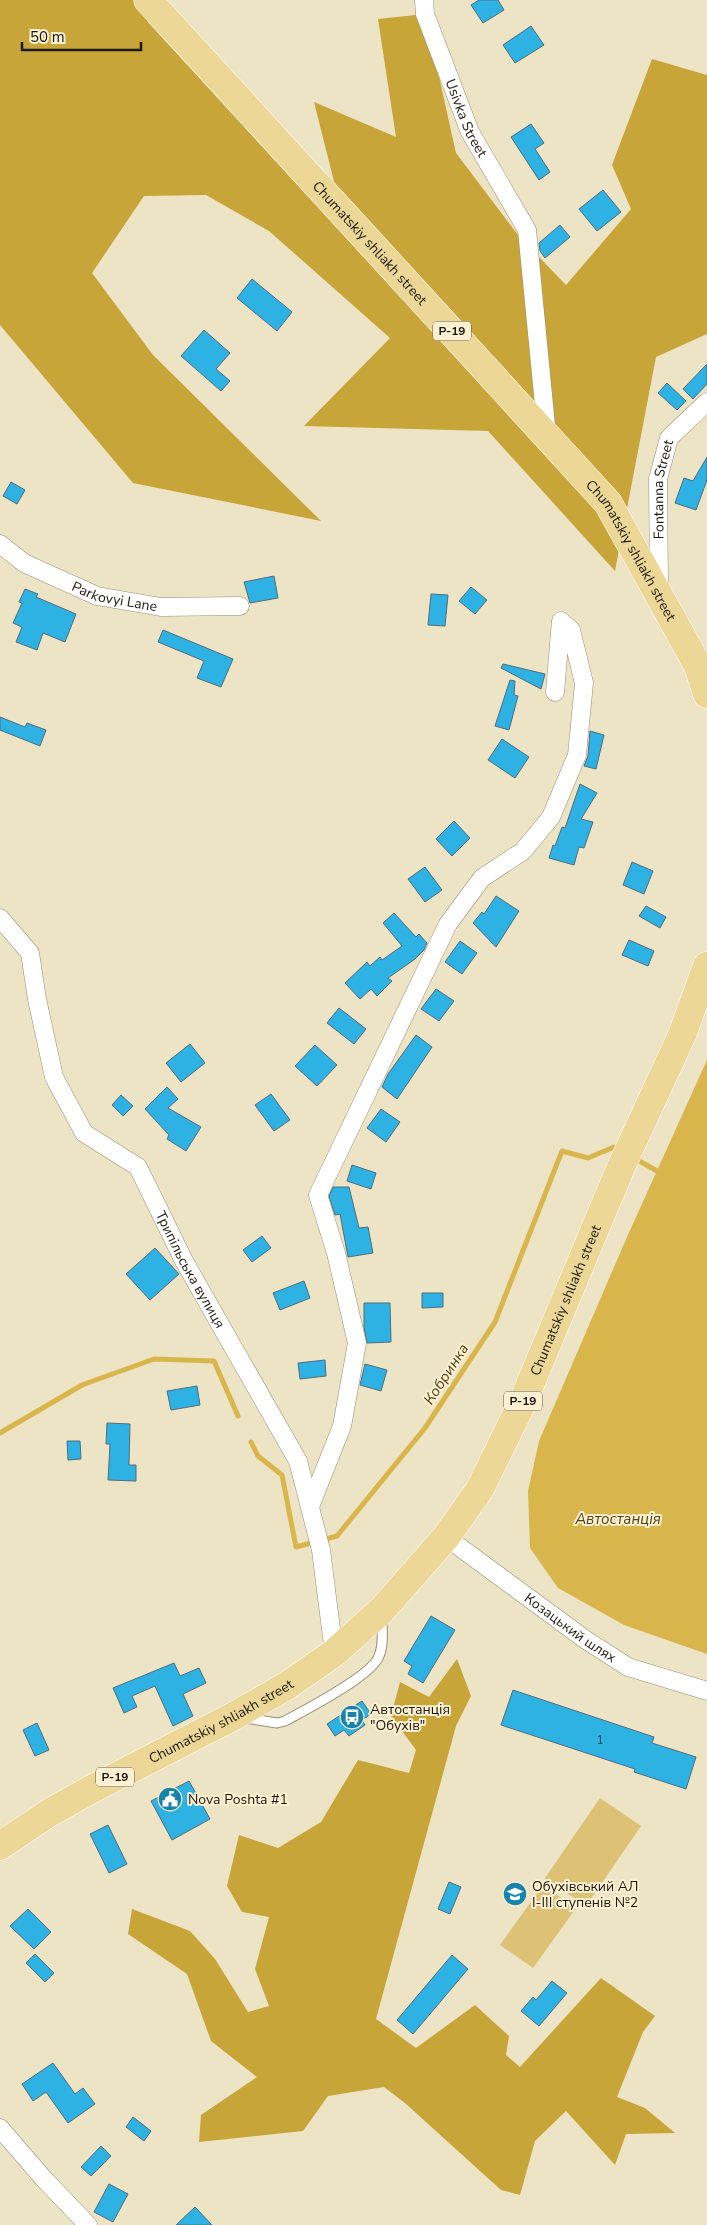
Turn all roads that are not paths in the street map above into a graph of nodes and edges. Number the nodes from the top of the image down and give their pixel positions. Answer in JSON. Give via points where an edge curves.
{"nodes":[{"id":1,"x":148,"y":0,"type":"edge"},
{"id":2,"x":424,"y":0,"type":"edge"},
{"id":3,"x":707,"y":402,"type":"edge"},
{"id":4,"x":547,"y":436,"type":"junction"},
{"id":5,"x":0,"y":544,"type":"edge"},
{"id":6,"x":659,"y":594,"type":"junction"},
{"id":7,"x":240,"y":606,"type":"dead end"},
{"id":8,"x":555,"y":692,"type":"dead end"},
{"id":9,"x":707,"y":694,"type":"edge"},
{"id":10,"x":0,"y":918,"type":"edge"},
{"id":11,"x":707,"y":966,"type":"edge"},
{"id":12,"x":311,"y":1504,"type":"junction"},
{"id":13,"x":446,"y":1537,"type":"junction"},
{"id":14,"x":382,"y":1610,"type":"junction"},
{"id":15,"x":334,"y":1653,"type":"junction"},
{"id":16,"x":707,"y":1691,"type":"edge"},
{"id":17,"x":234,"y":1716,"type":"junction"},
{"id":18,"x":0,"y":1846,"type":"edge"},
{"id":19,"x":0,"y":2128,"type":"edge"},
{"id":20,"x":88,"y":2225,"type":"edge"}],
"edges":[{"from":1,"to":4,"type":"main road","name":"Chumatskiy shliakh street","number":"Р-19"},
{"from":2,"to":4,"type":"street","name":"Usivka Street","via":[[425,14],[470,132],[527,230]]},
{"from":3,"to":6,"type":"street","name":"Fontanna Street","via":[[669,438],[658,479]]},
{"from":4,"to":6,"type":"main road","name":"Chumatskiy shliakh street","number":"Р-19","via":[[608,503]]},
{"from":5,"to":7,"type":"street","name":"Parkovyi Lane","via":[[24,563],[96,596],[161,606]]},
{"from":6,"to":9,"type":"main road","name":"Chumatskiy shliakh street","number":"Р-19","via":[[698,666]]},
{"from":8,"to":12,"type":"street","via":[[561,621],[571,630],[584,683],[578,755],[551,817],[523,851],[482,878],[448,924],[318,1195],[336,1253],[357,1343],[342,1426]]},
{"from":10,"to":12,"type":"street","name":"Трипільська вулиця","via":[[30,953],[54,1077],[84,1133],[138,1167],[184,1261],[298,1462]]},
{"from":11,"to":13,"type":"main road","name":"Chumatskiy shliakh street","number":"Р-19","via":[[682,1035],[524,1399],[480,1489]]},
{"from":12,"to":15,"type":"street","name":"Трипільська вулиця","via":[[321,1550]]},
{"from":13,"to":14,"type":"main road","name":"Chumatskiy shliakh street","number":"Р-19"},
{"from":13,"to":16,"type":"street","name":"Козацький шлях","via":[[628,1667]]},
{"from":14,"to":15,"type":"main road","number":"Р-19"},
{"from":14,"to":17,"type":"lane","via":[[379,1656],[374,1664],[335,1694],[277,1723]]},
{"from":15,"to":17,"type":"main road","name":"Chumatskiy shliakh street","number":"Р-19","via":[[288,1685]]},
{"from":17,"to":18,"type":"main road","name":"Chumatskiy shliakh street","number":"Р-19","via":[[90,1790]]},
{"from":19,"to":20,"type":"street"}]}
